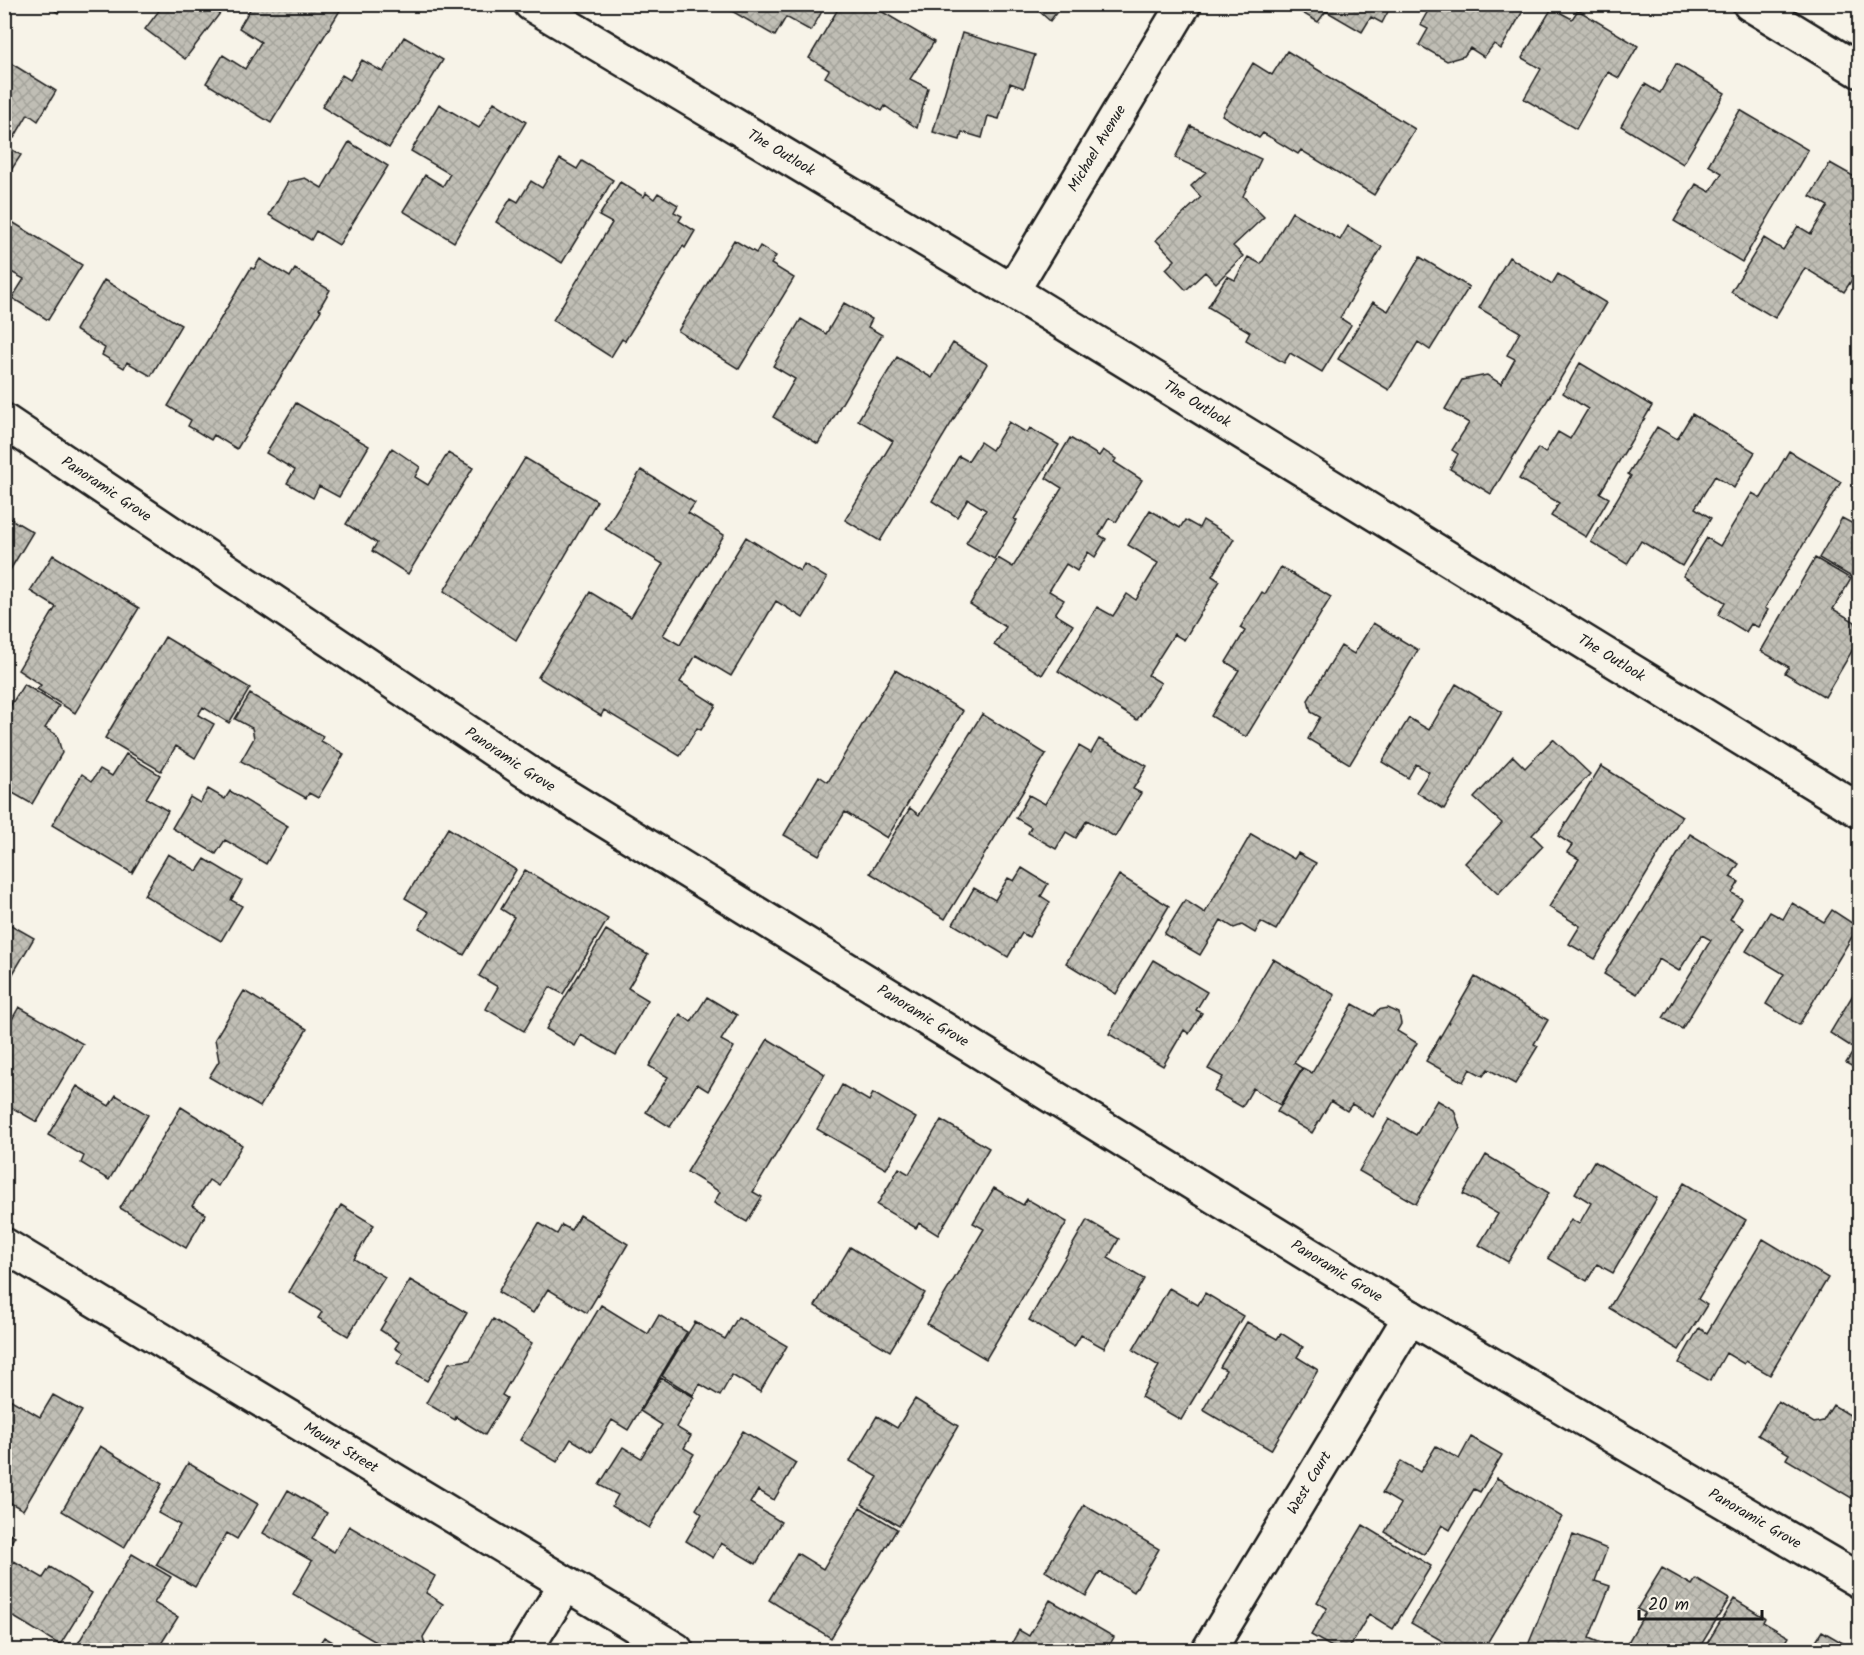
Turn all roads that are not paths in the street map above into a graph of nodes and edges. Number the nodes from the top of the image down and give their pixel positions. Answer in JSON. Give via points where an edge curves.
{"nodes":[{"id":1,"x":531,"y":4,"type":"edge"},
{"id":2,"x":1184,"y":4,"type":"edge"},
{"id":3,"x":1750,"y":4,"type":"edge"},
{"id":4,"x":1860,"y":71,"type":"edge"},
{"id":5,"x":1012,"y":291,"type":"junction"},
{"id":6,"x":4,"y":421,"type":"edge"},
{"id":7,"x":1860,"y":811,"type":"edge"},
{"id":8,"x":4,"y":1245,"type":"edge"},
{"id":9,"x":1410,"y":1317,"type":"junction"},
{"id":10,"x":1860,"y":1581,"type":"edge"},
{"id":11,"x":566,"y":1584,"type":"junction"},
{"id":12,"x":525,"y":1650,"type":"edge"},
{"id":13,"x":676,"y":1650,"type":"edge"},
{"id":14,"x":1209,"y":1650,"type":"edge"}],
"edges":[{"from":1,"to":5,"type":"street","name":"The Outlook"},
{"from":2,"to":5,"type":"street","name":"Michael Avenue"},
{"from":3,"to":4,"type":"street"},
{"from":5,"to":7,"type":"street","name":"The Outlook"},
{"from":6,"to":9,"type":"street","name":"Panoramic Grove","via":[[530,774]]},
{"from":8,"to":11,"type":"street","name":"Mount Street"},
{"from":9,"to":10,"type":"street","name":"Panoramic Grove"},
{"from":9,"to":14,"type":"street","name":"West Court"},
{"from":11,"to":12,"type":"street"},
{"from":11,"to":13,"type":"street","name":"Mount Street"}]}
